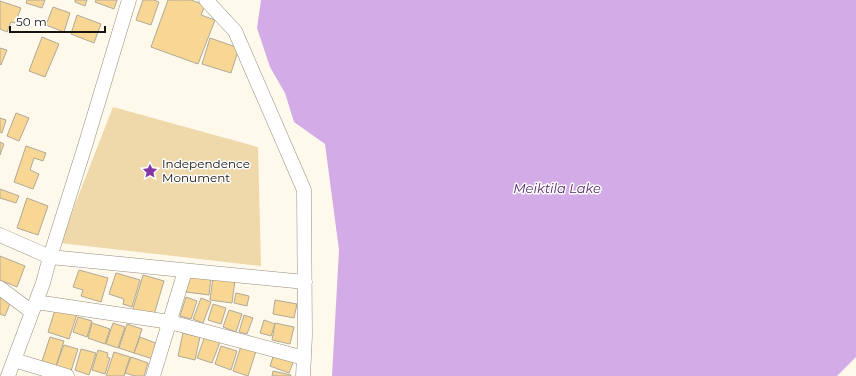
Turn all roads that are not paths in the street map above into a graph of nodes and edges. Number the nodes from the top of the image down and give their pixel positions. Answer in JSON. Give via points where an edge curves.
{"nodes":[{"id":1,"x":129,"y":0,"type":"edge"},
{"id":2,"x":206,"y":0,"type":"edge"},
{"id":3,"x":0,"y":235,"type":"edge"},
{"id":4,"x":50,"y":258,"type":"junction"},
{"id":5,"x":185,"y":270,"type":"junction"},
{"id":6,"x":304,"y":282,"type":"junction"},
{"id":7,"x":0,"y":288,"type":"edge"},
{"id":8,"x":34,"y":307,"type":"junction"},
{"id":9,"x":170,"y":322,"type":"junction"},
{"id":10,"x":304,"y":358,"type":"junction"},
{"id":11,"x":14,"y":360,"type":"junction"},
{"id":12,"x":8,"y":376,"type":"edge"},
{"id":13,"x":67,"y":376,"type":"edge"},
{"id":14,"x":153,"y":376,"type":"edge"},
{"id":15,"x":303,"y":376,"type":"edge"}],
"edges":[{"from":1,"to":4,"type":"street"},
{"from":2,"to":6,"type":"street","via":[[235,31],[304,190]]},
{"from":3,"to":4,"type":"street"},
{"from":4,"to":5,"type":"street"},
{"from":4,"to":8,"type":"street"},
{"from":5,"to":6,"type":"street"},
{"from":5,"to":9,"type":"street"},
{"from":6,"to":10,"type":"street"},
{"from":7,"to":8,"type":"street"},
{"from":8,"to":9,"type":"street"},
{"from":8,"to":11,"type":"street"},
{"from":9,"to":10,"type":"street"},
{"from":9,"to":14,"type":"street"},
{"from":10,"to":15,"type":"street"},
{"from":11,"to":12,"type":"street"},
{"from":11,"to":13,"type":"street"}]}
